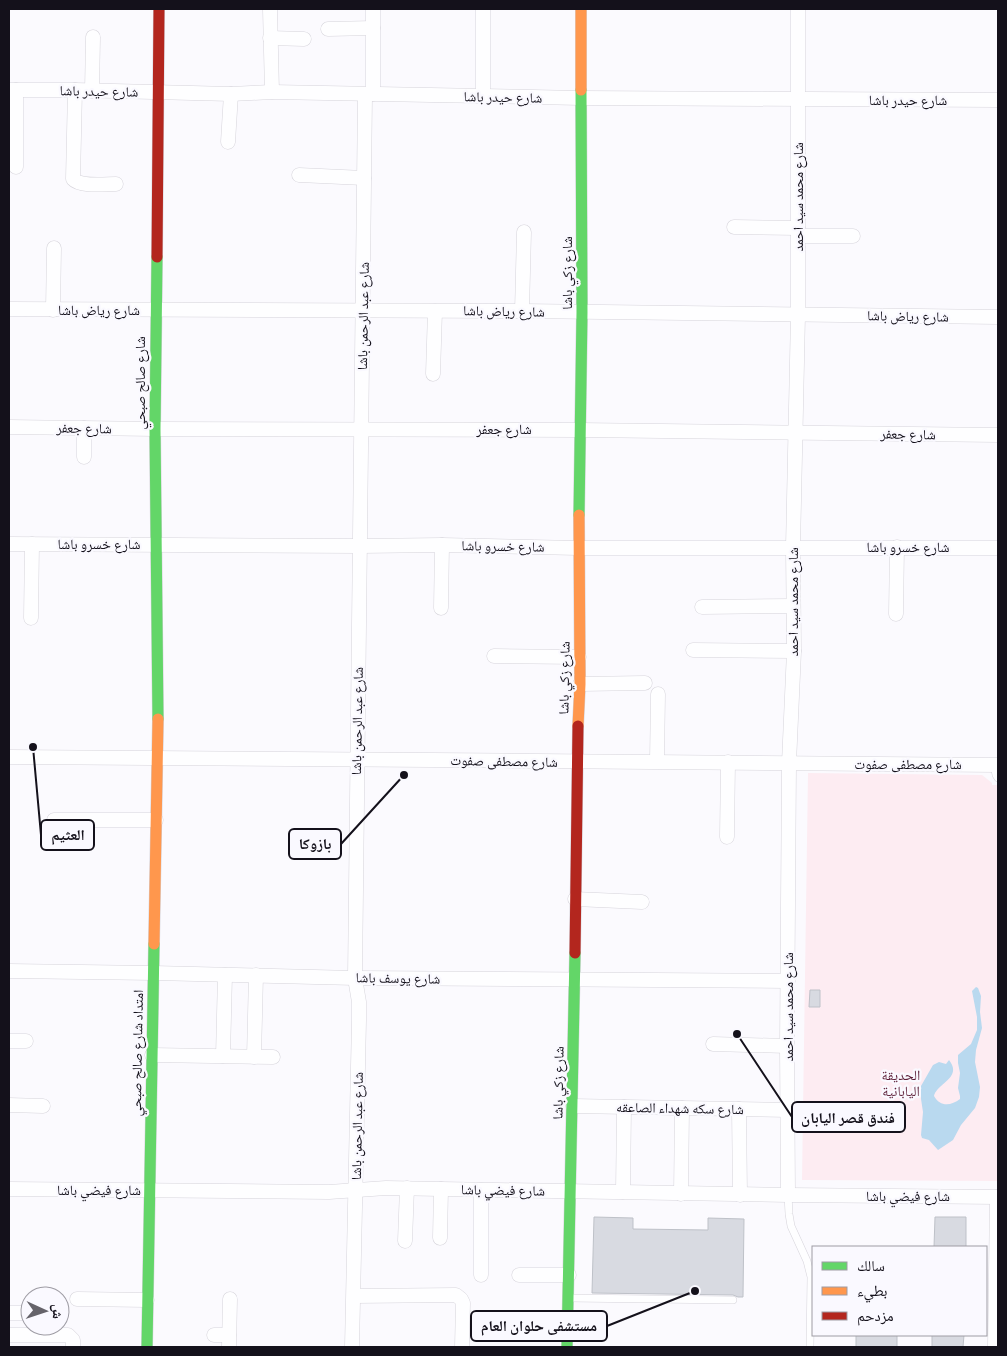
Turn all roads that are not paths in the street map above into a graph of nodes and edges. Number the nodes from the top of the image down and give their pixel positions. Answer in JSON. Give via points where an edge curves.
{"nodes":[{"id":1,"x":159,"y":9,"type":"edge"},
{"id":2,"x":270,"y":9,"type":"edge"},
{"id":3,"x":373,"y":9,"type":"edge"},
{"id":4,"x":483,"y":9,"type":"edge"},
{"id":5,"x":581,"y":9,"type":"edge"},
{"id":6,"x":798,"y":9,"type":"edge"},
{"id":7,"x":373,"y":28,"type":"junction"},
{"id":8,"x":328,"y":29,"type":"dead end"},
{"id":9,"x":93,"y":37,"type":"dead end"},
{"id":10,"x":270,"y":38,"type":"junction"},
{"id":11,"x":304,"y":39,"type":"dead end"},
{"id":12,"x":12,"y":90,"type":"edge"},
{"id":13,"x":75,"y":90,"type":"junction"},
{"id":14,"x":92,"y":91,"type":"junction"},
{"id":15,"x":272,"y":92,"type":"junction"},
{"id":16,"x":158,"y":93,"type":"junction"},
{"id":17,"x":231,"y":94,"type":"junction"},
{"id":18,"x":369,"y":95,"type":"junction"},
{"id":19,"x":483,"y":96,"type":"junction"},
{"id":20,"x":581,"y":98,"type":"junction"},
{"id":21,"x":798,"y":99,"type":"junction"},
{"id":22,"x":998,"y":100,"type":"edge"},
{"id":23,"x":228,"y":142,"type":"dead end"},
{"id":24,"x":16,"y":167,"type":"dead end"},
{"id":25,"x":299,"y":175,"type":"dead end"},
{"id":26,"x":364,"y":178,"type":"junction"},
{"id":27,"x":116,"y":184,"type":"dead end"},
{"id":28,"x":734,"y":227,"type":"dead end"},
{"id":29,"x":524,"y":232,"type":"dead end"},
{"id":30,"x":798,"y":232,"type":"junction"},
{"id":31,"x":853,"y":236,"type":"dead end"},
{"id":32,"x":54,"y":248,"type":"dead end"},
{"id":33,"x":9,"y":309,"type":"edge"},
{"id":34,"x":53,"y":310,"type":"junction"},
{"id":35,"x":156,"y":310,"type":"junction"},
{"id":36,"x":362,"y":310,"type":"junction"},
{"id":37,"x":435,"y":311,"type":"junction"},
{"id":38,"x":522,"y":311,"type":"junction"},
{"id":39,"x":582,"y":312,"type":"junction"},
{"id":40,"x":798,"y":315,"type":"junction"},
{"id":41,"x":998,"y":317,"type":"edge"},
{"id":42,"x":433,"y":374,"type":"dead end"},
{"id":43,"x":9,"y":427,"type":"edge"},
{"id":44,"x":84,"y":428,"type":"junction"},
{"id":45,"x":155,"y":429,"type":"junction"},
{"id":46,"x":361,"y":429,"type":"junction"},
{"id":47,"x":580,"y":430,"type":"junction"},
{"id":48,"x":795,"y":433,"type":"junction"},
{"id":49,"x":998,"y":435,"type":"edge"},
{"id":50,"x":84,"y":457,"type":"dead end"},
{"id":51,"x":9,"y":544,"type":"edge"},
{"id":52,"x":32,"y":544,"type":"junction"},
{"id":53,"x":156,"y":545,"type":"junction"},
{"id":54,"x":442,"y":545,"type":"junction"},
{"id":55,"x":360,"y":546,"type":"junction"},
{"id":56,"x":793,"y":547,"type":"junction"},
{"id":57,"x":897,"y":547,"type":"junction"},
{"id":58,"x":578,"y":548,"type":"junction"},
{"id":59,"x":998,"y":548,"type":"edge"},
{"id":60,"x":793,"y":606,"type":"junction"},
{"id":61,"x":702,"y":607,"type":"dead end"},
{"id":62,"x":441,"y":608,"type":"dead end"},
{"id":63,"x":896,"y":614,"type":"dead end"},
{"id":64,"x":31,"y":618,"type":"dead end"},
{"id":65,"x":694,"y":650,"type":"dead end"},
{"id":66,"x":794,"y":651,"type":"junction"},
{"id":67,"x":494,"y":656,"type":"dead end"},
{"id":68,"x":580,"y":657,"type":"junction"},
{"id":69,"x":645,"y":683,"type":"dead end"},
{"id":70,"x":580,"y":684,"type":"junction"},
{"id":71,"x":658,"y":694,"type":"dead end"},
{"id":72,"x":9,"y":758,"type":"edge"},
{"id":73,"x":156,"y":758,"type":"junction"},
{"id":74,"x":357,"y":759,"type":"junction"},
{"id":75,"x":577,"y":762,"type":"junction"},
{"id":76,"x":657,"y":762,"type":"junction"},
{"id":77,"x":728,"y":762,"type":"junction"},
{"id":78,"x":789,"y":763,"type":"junction"},
{"id":79,"x":997,"y":769,"type":"edge"},
{"id":80,"x":54,"y":820,"type":"dead end"},
{"id":81,"x":156,"y":820,"type":"junction"},
{"id":82,"x":727,"y":837,"type":"dead end"},
{"id":83,"x":575,"y":899,"type":"junction"},
{"id":84,"x":642,"y":902,"type":"dead end"},
{"id":85,"x":9,"y":971,"type":"edge"},
{"id":86,"x":154,"y":973,"type":"junction"},
{"id":87,"x":225,"y":975,"type":"junction"},
{"id":88,"x":256,"y":975,"type":"junction"},
{"id":89,"x":355,"y":978,"type":"junction"},
{"id":90,"x":574,"y":980,"type":"junction"},
{"id":91,"x":788,"y":981,"type":"junction"},
{"id":92,"x":9,"y":1041,"type":"edge"},
{"id":93,"x":26,"y":1041,"type":"dead end"},
{"id":94,"x":713,"y":1044,"type":"dead end"},
{"id":95,"x":787,"y":1046,"type":"junction"},
{"id":96,"x":152,"y":1055,"type":"junction"},
{"id":97,"x":223,"y":1056,"type":"junction"},
{"id":98,"x":254,"y":1057,"type":"junction"},
{"id":99,"x":273,"y":1058,"type":"dead end"},
{"id":100,"x":9,"y":1105,"type":"edge"},
{"id":101,"x":43,"y":1106,"type":"dead end"},
{"id":102,"x":573,"y":1106,"type":"junction"},
{"id":103,"x":624,"y":1107,"type":"junction"},
{"id":104,"x":682,"y":1108,"type":"junction"},
{"id":105,"x":740,"y":1110,"type":"junction"},
{"id":106,"x":788,"y":1110,"type":"junction"},
{"id":107,"x":407,"y":1188,"type":"junction"},
{"id":108,"x":9,"y":1189,"type":"edge"},
{"id":109,"x":441,"y":1189,"type":"junction"},
{"id":110,"x":149,"y":1190,"type":"junction"},
{"id":111,"x":356,"y":1190,"type":"junction"},
{"id":112,"x":481,"y":1190,"type":"junction"},
{"id":113,"x":570,"y":1192,"type":"junction"},
{"id":114,"x":623,"y":1192,"type":"junction"},
{"id":115,"x":681,"y":1194,"type":"junction"},
{"id":116,"x":740,"y":1195,"type":"junction"},
{"id":117,"x":788,"y":1195,"type":"junction"},
{"id":118,"x":998,"y":1197,"type":"edge"},
{"id":119,"x":440,"y":1238,"type":"dead end"},
{"id":120,"x":405,"y":1241,"type":"dead end"},
{"id":121,"x":481,"y":1275,"type":"dead end"},
{"id":122,"x":519,"y":1275,"type":"dead end"},
{"id":123,"x":569,"y":1275,"type":"junction"},
{"id":124,"x":354,"y":1296,"type":"junction"},
{"id":125,"x":568,"y":1298,"type":"junction"},
{"id":126,"x":77,"y":1299,"type":"dead end"},
{"id":127,"x":230,"y":1299,"type":"dead end"},
{"id":128,"x":148,"y":1300,"type":"junction"},
{"id":129,"x":734,"y":1300,"type":"dead end"},
{"id":130,"x":515,"y":1318,"type":"dead end"},
{"id":131,"x":568,"y":1319,"type":"junction"},
{"id":132,"x":9,"y":1335,"type":"edge"},
{"id":133,"x":214,"y":1335,"type":"dead end"},
{"id":134,"x":229,"y":1341,"type":"edge"},
{"id":135,"x":73,"y":1347,"type":"edge"},
{"id":136,"x":147,"y":1347,"type":"edge"},
{"id":137,"x":352,"y":1347,"type":"edge"},
{"id":138,"x":462,"y":1347,"type":"edge"},
{"id":139,"x":567,"y":1347,"type":"edge"},
{"id":140,"x":810,"y":1347,"type":"edge"},
{"id":141,"x":995,"y":1347,"type":"edge"}],
"edges":[{"from":1,"to":16,"type":"street","name":"شارع صالح صبحي"},
{"from":2,"to":10,"type":"street"},
{"from":3,"to":7,"type":"street","name":"شارع عبد الرحمن باشا"},
{"from":4,"to":19,"type":"street"},
{"from":5,"to":20,"type":"street","name":"شارع زكي باشا"},
{"from":6,"to":21,"type":"street","name":"شارع محمد سيد احمد"},
{"from":7,"to":8,"type":"street"},
{"from":7,"to":18,"type":"street","name":"شارع عبد الرحمن باشا"},
{"from":9,"to":14,"type":"street"},
{"from":10,"to":11,"type":"street"},
{"from":10,"to":15,"type":"street"},
{"from":12,"to":13,"type":"street","name":"شارع حيدر باشا"},
{"from":12,"to":24,"type":"street"},
{"from":13,"to":14,"type":"street","name":"شارع حيدر باشا"},
{"from":13,"to":27,"type":"street","via":[[73,178],[78,183]]},
{"from":14,"to":16,"type":"street","name":"شارع حيدر باشا"},
{"from":15,"to":17,"type":"street","name":"شارع حيدر باشا"},
{"from":15,"to":18,"type":"street","name":"شارع حيدر باشا"},
{"from":16,"to":17,"type":"street","name":"شارع حيدر باشا"},
{"from":16,"to":35,"type":"street","name":"شارع صالح صبحي"},
{"from":17,"to":23,"type":"street"},
{"from":18,"to":19,"type":"street","name":"شارع حيدر باشا"},
{"from":18,"to":26,"type":"street","name":"شارع عبد الرحمن باشا"},
{"from":19,"to":20,"type":"street","name":"شارع حيدر باشا"},
{"from":20,"to":21,"type":"street","name":"شارع حيدر باشا"},
{"from":20,"to":39,"type":"street","name":"شارع زكي باشا"},
{"from":21,"to":22,"type":"street","name":"شارع حيدر باشا"},
{"from":21,"to":30,"type":"street","name":"شارع محمد سيد احمد"},
{"from":25,"to":26,"type":"street"},
{"from":26,"to":36,"type":"street","name":"شارع عبد الرحمن باشا"},
{"from":28,"to":30,"type":"street"},
{"from":29,"to":38,"type":"street"},
{"from":30,"to":31,"type":"street"},
{"from":30,"to":40,"type":"street","name":"شارع محمد سيد احمد"},
{"from":32,"to":34,"type":"street"},
{"from":33,"to":34,"type":"street","name":"شارع رياض باشا"},
{"from":34,"to":35,"type":"street","name":"شارع رياض باشا"},
{"from":35,"to":36,"type":"street","name":"شارع رياض باشا"},
{"from":35,"to":45,"type":"street","name":"شارع صالح صبحي"},
{"from":36,"to":37,"type":"street","name":"شارع رياض باشا"},
{"from":36,"to":46,"type":"street","name":"شارع عبد الرحمن باشا"},
{"from":37,"to":38,"type":"street","name":"شارع رياض باشا"},
{"from":37,"to":42,"type":"street"},
{"from":38,"to":39,"type":"street","name":"شارع رياض باشا"},
{"from":39,"to":40,"type":"street","name":"شارع رياض باشا"},
{"from":39,"to":47,"type":"street","name":"شارع زكي باشا"},
{"from":40,"to":41,"type":"street","name":"شارع رياض باشا"},
{"from":40,"to":48,"type":"street","name":"شارع محمد سيد احمد"},
{"from":43,"to":44,"type":"street","name":"شارع جعفر"},
{"from":44,"to":45,"type":"street","name":"شارع جعفر"},
{"from":44,"to":50,"type":"street"},
{"from":45,"to":46,"type":"street","name":"شارع جعفر"},
{"from":45,"to":53,"type":"street","name":"شارع صالح صبحي"},
{"from":46,"to":47,"type":"street","name":"شارع جعفر"},
{"from":46,"to":55,"type":"street","name":"شارع عبد الرحمن باشا"},
{"from":47,"to":48,"type":"street","name":"شارع جعفر"},
{"from":47,"to":58,"type":"street","name":"شارع زكي باشا"},
{"from":48,"to":49,"type":"street","name":"شارع جعفر"},
{"from":48,"to":56,"type":"street","name":"شارع محمد سيد احمد"},
{"from":51,"to":52,"type":"street","name":"شارع خسرو باشا"},
{"from":52,"to":53,"type":"street","name":"شارع خسرو باشا"},
{"from":52,"to":64,"type":"street"},
{"from":53,"to":55,"type":"street","name":"شارع خسرو باشا"},
{"from":53,"to":73,"type":"street","name":"شارع صالح صبحي"},
{"from":54,"to":55,"type":"street","name":"شارع خسرو باشا"},
{"from":54,"to":58,"type":"street","name":"شارع خسرو باشا"},
{"from":54,"to":62,"type":"street"},
{"from":55,"to":74,"type":"street","name":"شارع عبد الرحمن باشا"},
{"from":56,"to":57,"type":"street","name":"شارع خسرو باشا"},
{"from":56,"to":58,"type":"street","name":"شارع خسرو باشا"},
{"from":56,"to":60,"type":"street","name":"شارع محمد سيد احمد"},
{"from":57,"to":59,"type":"street","name":"شارع خسرو باشا"},
{"from":57,"to":63,"type":"street"},
{"from":58,"to":68,"type":"street","name":"شارع زكي باشا"},
{"from":60,"to":61,"type":"street"},
{"from":60,"to":66,"type":"street","name":"شارع محمد سيد احمد"},
{"from":65,"to":66,"type":"street"},
{"from":66,"to":78,"type":"street","name":"شارع محمد سيد احمد"},
{"from":67,"to":68,"type":"street"},
{"from":68,"to":70,"type":"street","name":"شارع زكي باشا"},
{"from":69,"to":70,"type":"street"},
{"from":70,"to":75,"type":"street","name":"شارع زكي باشا"},
{"from":71,"to":76,"type":"street"},
{"from":72,"to":73,"type":"street","name":"شارع مصطفى صفوت"},
{"from":73,"to":74,"type":"street","name":"شارع مصطفى صفوت"},
{"from":73,"to":81,"type":"street","name":"امتداد شارع صالح صبحي"},
{"from":74,"to":75,"type":"street","name":"شارع مصطفى صفوت"},
{"from":74,"to":89,"type":"street","name":"شارع عبد الرحمن باشا"},
{"from":75,"to":76,"type":"street","name":"شارع مصطفى صفوت"},
{"from":75,"to":83,"type":"street","name":"شارع زكي باشا"},
{"from":76,"to":77,"type":"street","name":"شارع مصطفى صفوت"},
{"from":77,"to":78,"type":"street","name":"شارع مصطفى صفوت"},
{"from":77,"to":82,"type":"street"},
{"from":78,"to":79,"type":"street","name":"شارع مصطفى صفوت"},
{"from":78,"to":91,"type":"street","name":"شارع محمد سيد احمد"},
{"from":80,"to":81,"type":"street"},
{"from":81,"to":86,"type":"street","name":"امتداد شارع صالح صبحي"},
{"from":83,"to":84,"type":"street"},
{"from":83,"to":90,"type":"street","name":"شارع زكي باشا"},
{"from":85,"to":86,"type":"street","name":"شارع يوسف باشا"},
{"from":86,"to":87,"type":"street","name":"شارع يوسف باشا"},
{"from":86,"to":96,"type":"street","name":"امتداد شارع صالح صبحي"},
{"from":87,"to":88,"type":"street","name":"شارع يوسف باشا"},
{"from":87,"to":97,"type":"street"},
{"from":88,"to":89,"type":"street","name":"شارع يوسف باشا"},
{"from":88,"to":98,"type":"street"},
{"from":89,"to":90,"type":"street","name":"شارع يوسف باشا"},
{"from":89,"to":111,"type":"street","name":"شارع عبد الرحمن باشا","via":[[359,1011]]},
{"from":90,"to":91,"type":"street","name":"شارع يوسف باشا"},
{"from":90,"to":102,"type":"street","name":"شارع زكي باشا"},
{"from":91,"to":95,"type":"street","name":"شارع محمد سيد احمد"},
{"from":92,"to":93,"type":"street"},
{"from":94,"to":95,"type":"street"},
{"from":95,"to":106,"type":"street","name":"شارع محمد سيد احمد"},
{"from":96,"to":97,"type":"street"},
{"from":96,"to":110,"type":"street","name":"امتداد شارع صالح صبحي"},
{"from":97,"to":98,"type":"street"},
{"from":98,"to":99,"type":"street"},
{"from":100,"to":101,"type":"street"},
{"from":102,"to":103,"type":"street","name":"شارع سكه شهداء الصاعقه"},
{"from":102,"to":113,"type":"street","name":"شارع زكي باشا"},
{"from":103,"to":104,"type":"street","name":"شارع سكه شهداء الصاعقه"},
{"from":103,"to":114,"type":"street"},
{"from":104,"to":105,"type":"street","name":"شارع سكه شهداء الصاعقه"},
{"from":104,"to":115,"type":"street"},
{"from":105,"to":106,"type":"street","name":"شارع سكه شهداء الصاعقه"},
{"from":105,"to":116,"type":"street"},
{"from":106,"to":117,"type":"street","name":"شارع محمد سيد احمد"},
{"from":107,"to":109,"type":"street","name":"شارع فيضي باشا"},
{"from":107,"to":111,"type":"street","name":"شارع فيضي باشا"},
{"from":107,"to":120,"type":"street"},
{"from":108,"to":110,"type":"street","name":"شارع فيضي باشا"},
{"from":109,"to":112,"type":"street","name":"شارع فيضي باشا"},
{"from":109,"to":119,"type":"street"},
{"from":110,"to":111,"type":"street","name":"شارع فيضي باشا"},
{"from":110,"to":128,"type":"street","name":"امتداد شارع صالح صبحي"},
{"from":111,"to":124,"type":"street","name":"شارع عبد الرحمن باشا"},
{"from":112,"to":113,"type":"street","name":"شارع فيضي باشا"},
{"from":112,"to":121,"type":"street"},
{"from":113,"to":114,"type":"street","name":"شارع فيضي باشا"},
{"from":113,"to":123,"type":"street","name":"شارع زكي باشا"},
{"from":114,"to":115,"type":"street","name":"شارع فيضي باشا"},
{"from":115,"to":116,"type":"street","name":"شارع فيضي باشا"},
{"from":116,"to":117,"type":"street","name":"شارع فيضي باشا"},
{"from":117,"to":118,"type":"street","name":"شارع فيضي باشا"},
{"from":117,"to":140,"type":"lane","via":[[790,1226],[807,1261],[810,1278]]},
{"from":118,"to":141,"type":"street"},
{"from":122,"to":123,"type":"street"},
{"from":123,"to":125,"type":"street","name":"شارع زكي باشا"},
{"from":124,"to":137,"type":"street","name":"شارع عبد الرحمن باشا"},
{"from":124,"to":138,"type":"street","via":[[456,1295],[463,1303]]},
{"from":125,"to":129,"type":"lane"},
{"from":125,"to":131,"type":"street","name":"شارع زكي باشا"},
{"from":126,"to":128,"type":"street"},
{"from":127,"to":134,"type":"street"},
{"from":128,"to":136,"type":"street","name":"امتداد شارع صالح صبحي"},
{"from":130,"to":131,"type":"street"},
{"from":131,"to":139,"type":"street","name":"شارع زكي باشا"},
{"from":132,"to":135,"type":"street","via":[[68,1335]]},
{"from":133,"to":134,"type":"street"}]}
